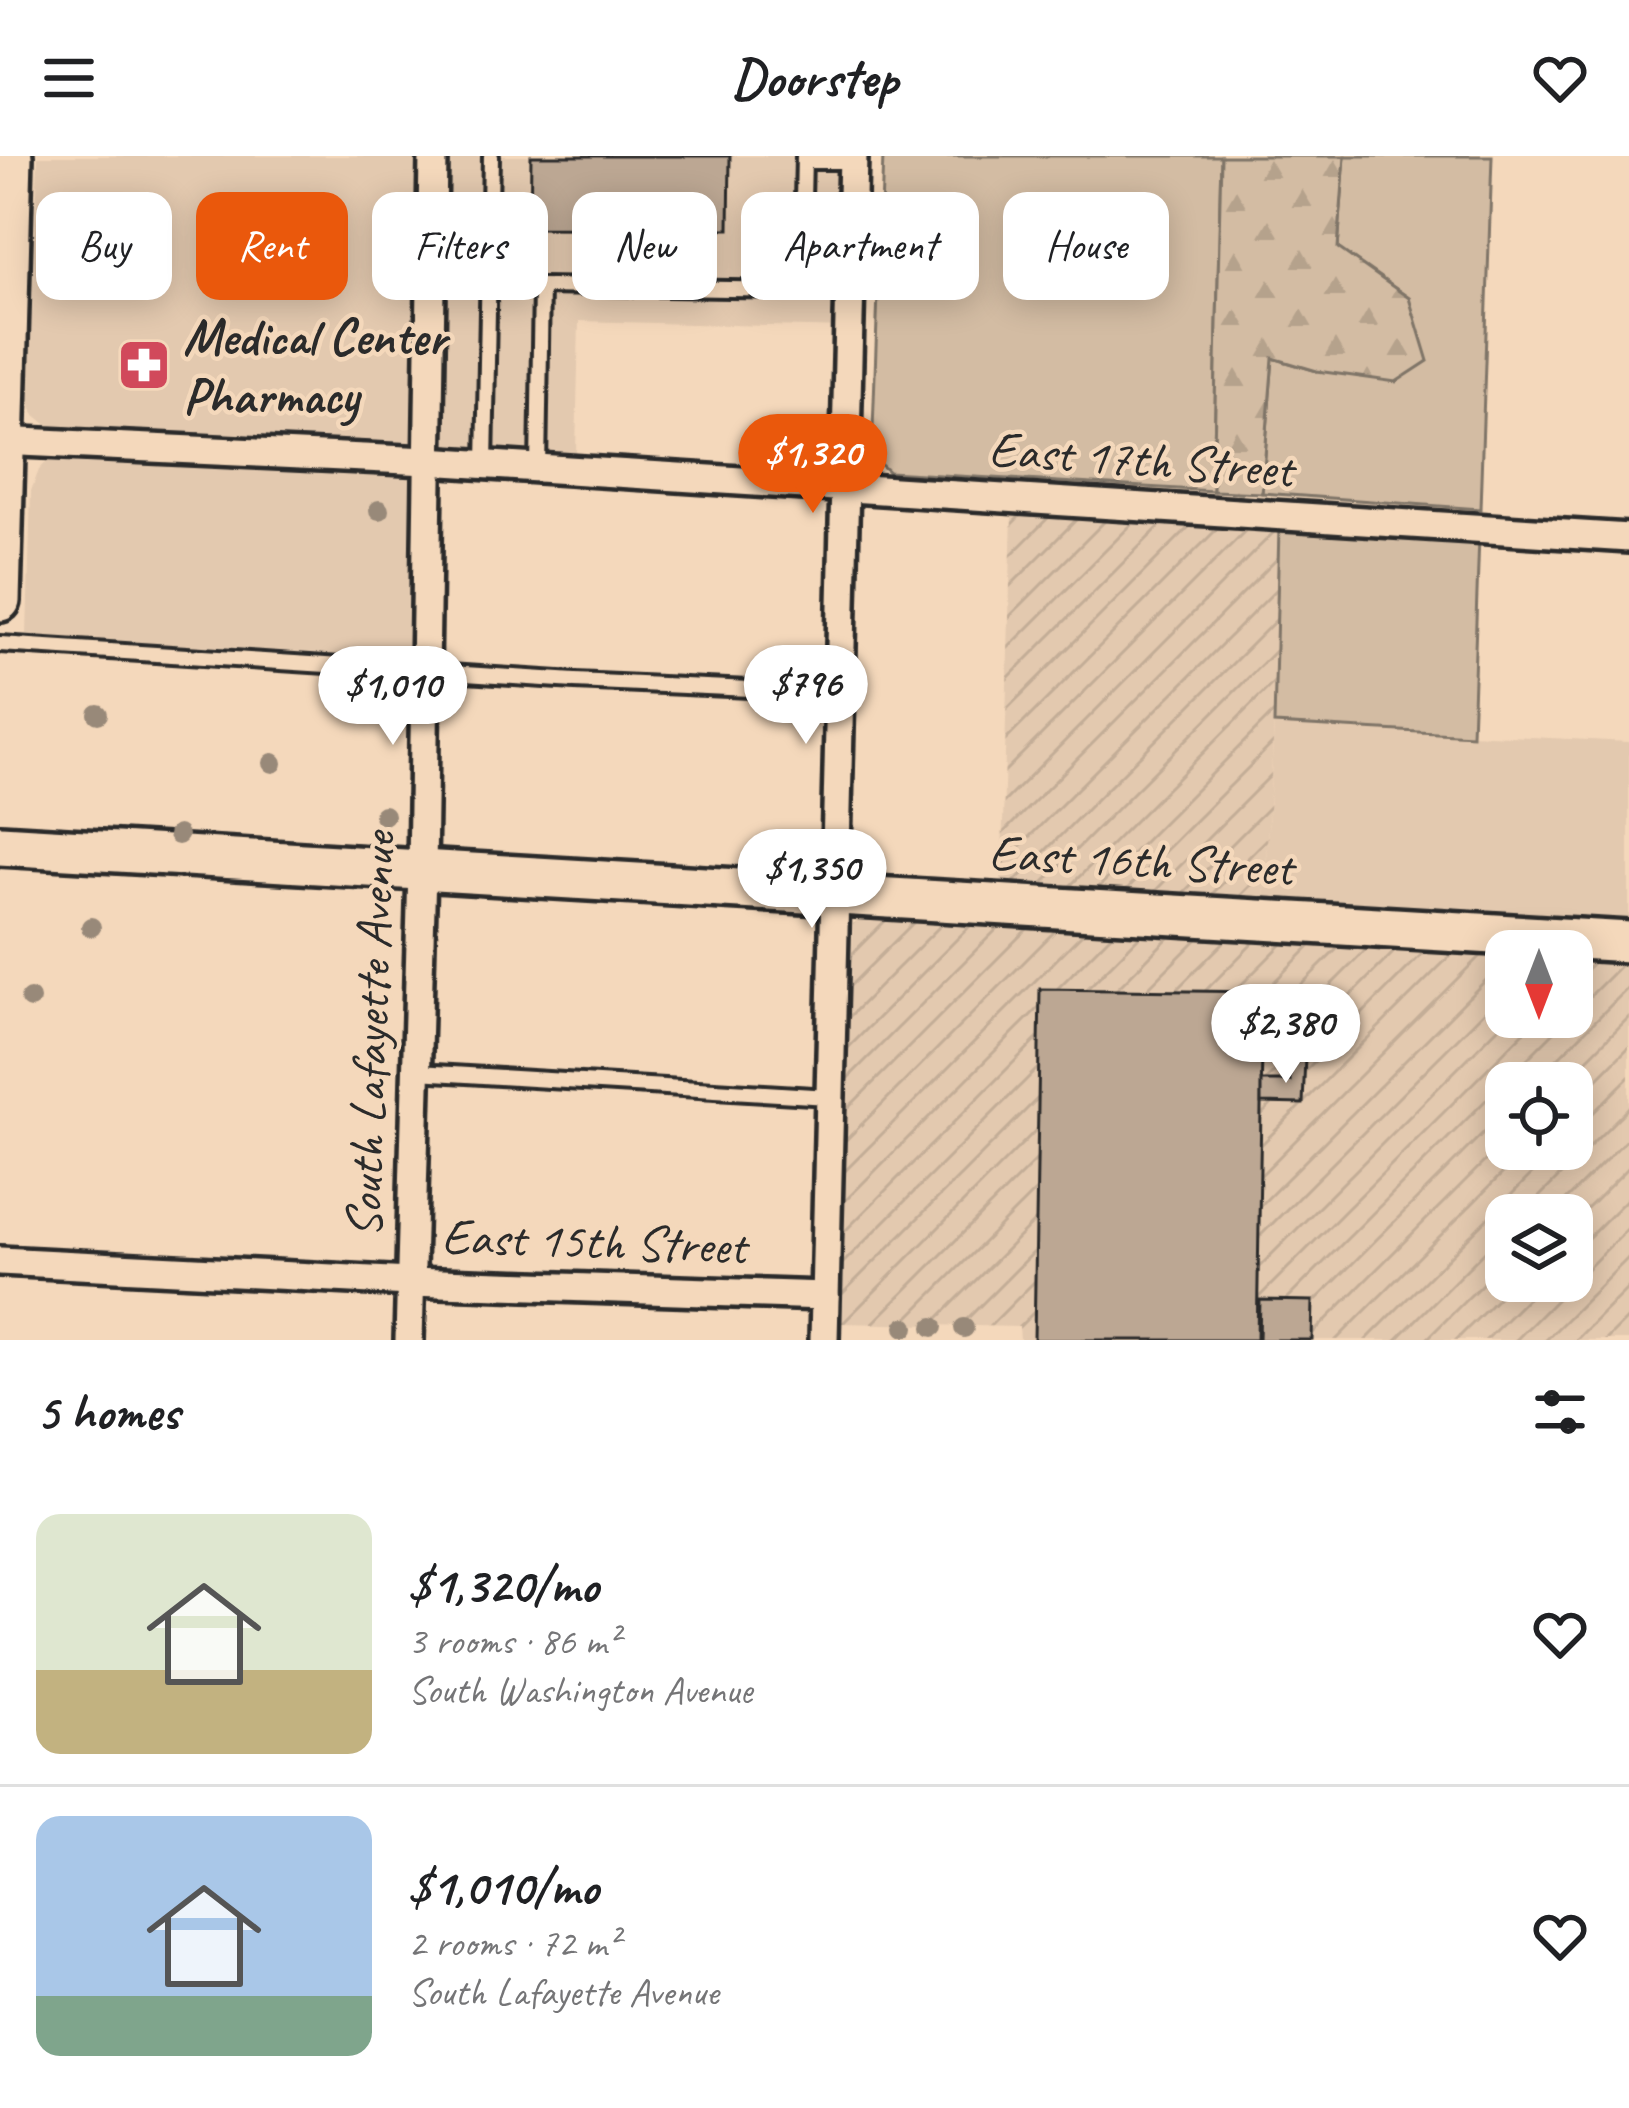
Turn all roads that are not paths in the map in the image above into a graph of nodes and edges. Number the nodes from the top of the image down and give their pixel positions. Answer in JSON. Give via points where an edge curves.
{"nodes":[{"id":1,"x":12,"y":156,"type":"edge"},
{"id":2,"x":433,"y":156,"type":"edge"},
{"id":3,"x":491,"y":156,"type":"edge"},
{"id":4,"x":804,"y":158,"type":"edge"},
{"id":5,"x":853,"y":159,"type":"edge"},
{"id":6,"x":803,"y":192,"type":"edge"},
{"id":7,"x":852,"y":192,"type":"edge"},
{"id":8,"x":741,"y":290,"type":"edge"},
{"id":9,"x":849,"y":300,"type":"edge"},
{"id":10,"x":2,"y":441,"type":"edge"},
{"id":11,"x":428,"y":461,"type":"junction"},
{"id":12,"x":485,"y":465,"type":"junction"},
{"id":13,"x":538,"y":468,"type":"junction"},
{"id":14,"x":844,"y":487,"type":"junction"},
{"id":15,"x":1629,"y":538,"type":"edge"},
{"id":16,"x":0,"y":601,"type":"edge"},
{"id":17,"x":0,"y":644,"type":"edge"},
{"id":18,"x":425,"y":671,"type":"junction"},
{"id":19,"x":838,"y":693,"type":"junction"},
{"id":20,"x":0,"y":845,"type":"edge"},
{"id":21,"x":422,"y":870,"type":"junction"},
{"id":22,"x":834,"y":895,"type":"junction"},
{"id":23,"x":1629,"y":942,"type":"edge"},
{"id":24,"x":418,"y":1072,"type":"junction"},
{"id":25,"x":829,"y":1097,"type":"junction"},
{"id":26,"x":0,"y":1261,"type":"edge"},
{"id":27,"x":410,"y":1282,"type":"junction"},
{"id":28,"x":825,"y":1296,"type":"junction"},
{"id":29,"x":409,"y":1340,"type":"edge"},
{"id":30,"x":824,"y":1340,"type":"edge"}],
"edges":[{"from":1,"to":10,"type":"main road"},
{"from":2,"to":11,"type":"street","name":"South Lafayette Avenue"},
{"from":3,"to":12,"type":"lane"},
{"from":4,"to":5,"type":"lane"},
{"from":4,"to":6,"type":"lane"},
{"from":5,"to":7,"type":"street"},
{"from":8,"to":13,"type":"lane","via":[[541,286]]},
{"from":9,"to":14,"type":"street"},
{"from":10,"to":11,"type":"street","name":"East 17th Street"},
{"from":10,"to":16,"type":"main road"},
{"from":11,"to":12,"type":"street","name":"East 17th Street"},
{"from":11,"to":18,"type":"street","name":"South Lafayette Avenue"},
{"from":12,"to":13,"type":"street","name":"East 17th Street"},
{"from":13,"to":14,"type":"street","name":"East 17th Street"},
{"from":14,"to":15,"type":"street","name":"East 17th Street"},
{"from":14,"to":19,"type":"street"},
{"from":17,"to":18,"type":"lane"},
{"from":18,"to":19,"type":"lane"},
{"from":18,"to":21,"type":"street","name":"South Lafayette Avenue"},
{"from":19,"to":22,"type":"street"},
{"from":20,"to":21,"type":"main road","name":"East 16th Street"},
{"from":21,"to":22,"type":"main road","name":"East 16th Street"},
{"from":21,"to":24,"type":"street","name":"South Lafayette Avenue"},
{"from":22,"to":23,"type":"main road","name":"East 16th Street"},
{"from":22,"to":25,"type":"street"},
{"from":24,"to":25,"type":"lane"},
{"from":24,"to":27,"type":"street","name":"South Lafayette Avenue"},
{"from":25,"to":28,"type":"street"},
{"from":26,"to":27,"type":"street","name":"East 15th Street"},
{"from":27,"to":28,"type":"street","name":"East 15th Street"},
{"from":27,"to":29,"type":"street","name":"South Lafayette Avenue"},
{"from":28,"to":30,"type":"street"}]}
